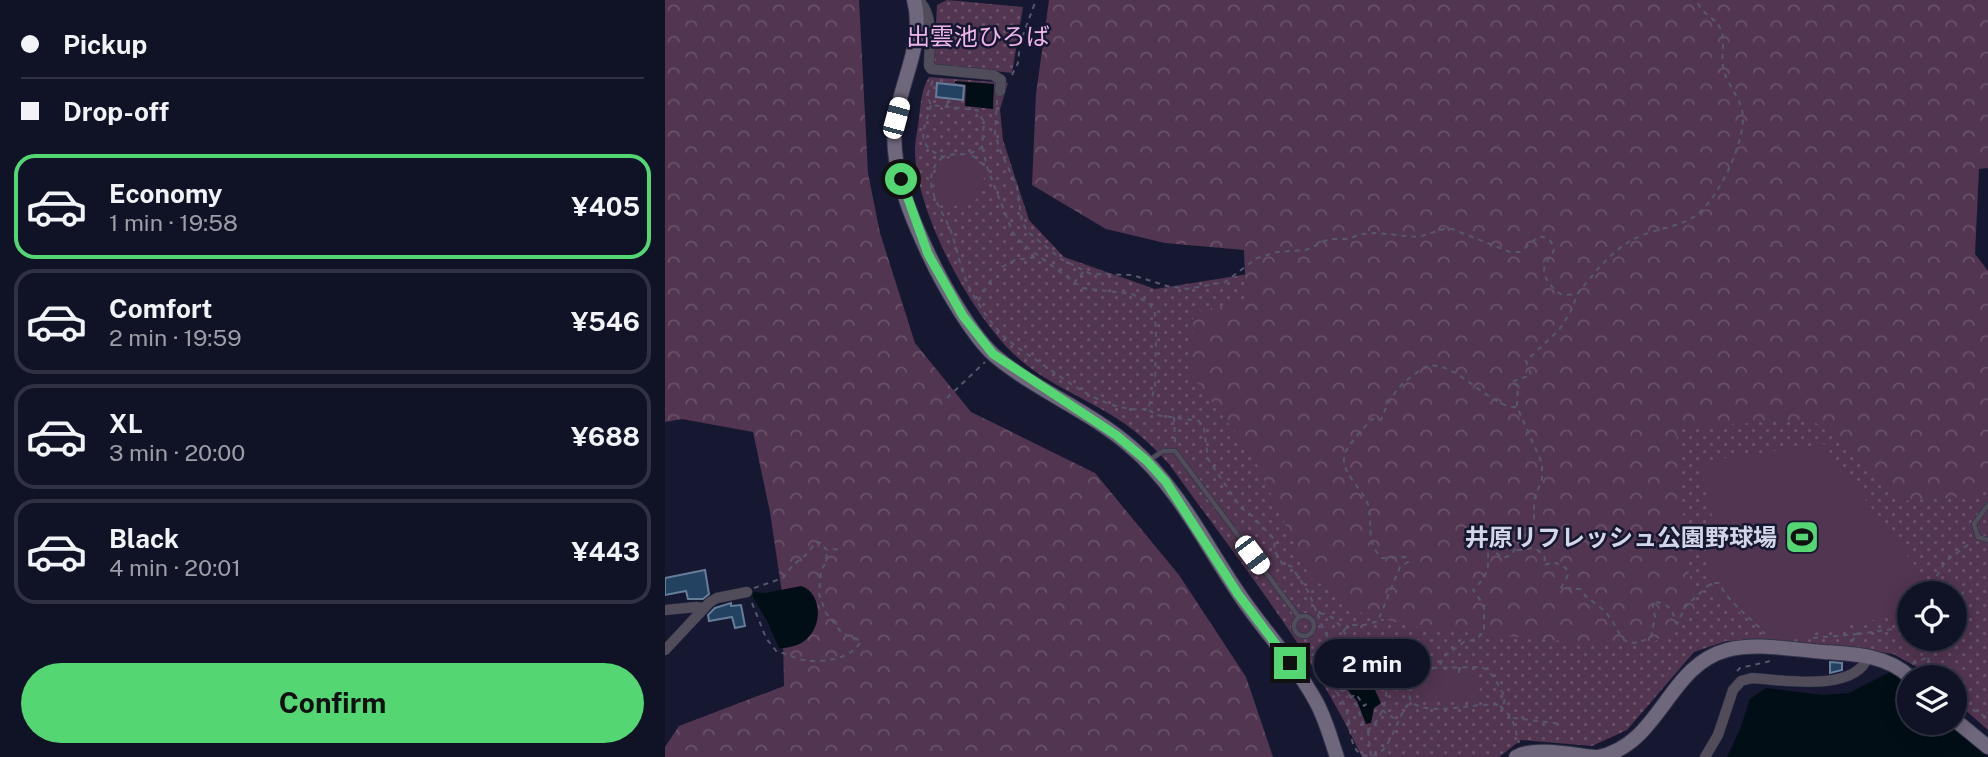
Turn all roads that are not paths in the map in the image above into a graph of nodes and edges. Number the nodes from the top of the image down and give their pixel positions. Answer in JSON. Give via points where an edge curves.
{"nodes":[{"id":1,"x":916,"y":0,"type":"edge"},
{"id":2,"x":1001,"y":86,"type":"road end"},
{"id":3,"x":1147,"y":461,"type":"junction"},
{"id":4,"x":1988,"y":505,"type":"edge"},
{"id":5,"x":1988,"y":540,"type":"edge"},
{"id":6,"x":747,"y":592,"type":"road end"},
{"id":7,"x":704,"y":608,"type":"junction"},
{"id":8,"x":665,"y":610,"type":"edge"},
{"id":9,"x":1299,"y":617,"type":"junction"},
{"id":10,"x":665,"y":650,"type":"edge"},
{"id":11,"x":1868,"y":657,"type":"junction"},
{"id":12,"x":1897,"y":667,"type":"edge"},
{"id":13,"x":1967,"y":730,"type":"edge"},
{"id":14,"x":1988,"y":747,"type":"edge"},
{"id":15,"x":1518,"y":751,"type":"edge"},
{"id":16,"x":1337,"y":757,"type":"edge"},
{"id":17,"x":1596,"y":757,"type":"edge"},
{"id":18,"x":1705,"y":757,"type":"edge"}],
"edges":[{"from":1,"to":2,"type":"street","via":[[925,7],[929,23],[931,69],[993,75]]},
{"from":1,"to":3,"type":"street","via":[[917,37],[894,138],[904,193],[928,254],[963,316],[993,354],[1116,435]]},
{"from":3,"to":9,"type":"lane","via":[[1163,451],[1175,452]]},
{"from":3,"to":16,"type":"street","via":[[1306,685]]},
{"from":4,"to":5,"type":"lane","via":[[1975,524],[1978,537]]},
{"from":6,"to":7,"type":"street","via":[[717,598]]},
{"from":7,"to":8,"type":"street"},
{"from":7,"to":10,"type":"street"},
{"from":9,"to":9,"type":"lane","via":[[1293,625],[1295,632],[1308,635],[1313,623],[1306,616]]},
{"from":11,"to":12,"type":"street"},
{"from":11,"to":17,"type":"street","via":[[1727,650],[1699,664],[1684,678],[1634,741]]},
{"from":11,"to":18,"type":"street","via":[[1857,670],[1827,682],[1741,681]]},
{"from":13,"to":14,"type":"street"},
{"from":15,"to":17,"type":"street"}]}
